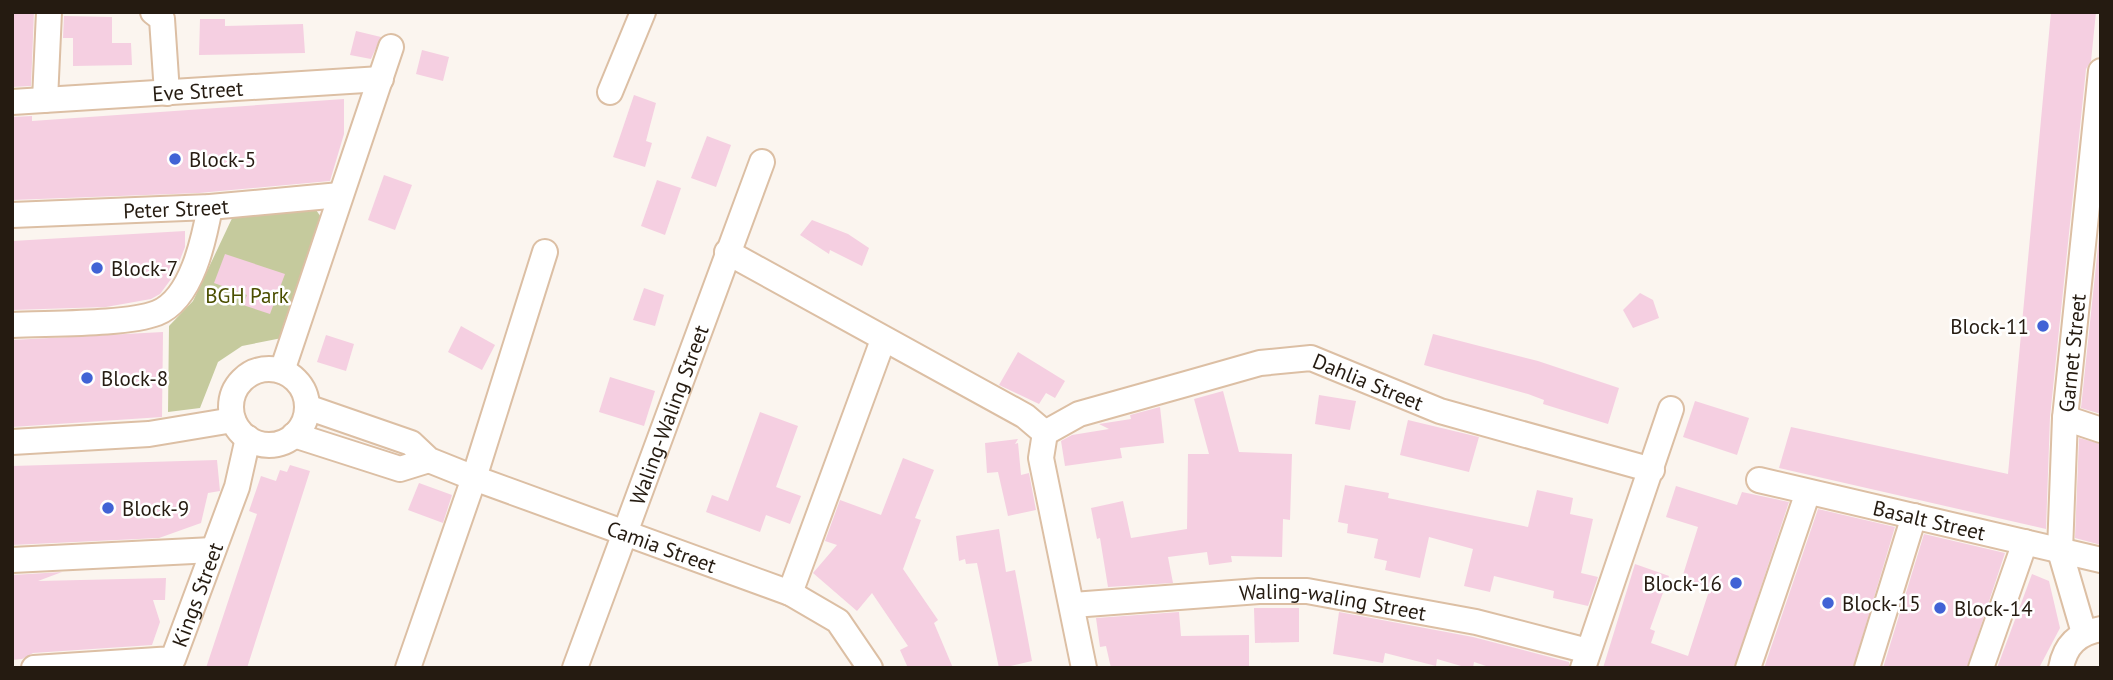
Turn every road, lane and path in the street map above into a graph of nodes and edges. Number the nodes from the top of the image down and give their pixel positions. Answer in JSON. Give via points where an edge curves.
{"nodes":[{"id":1,"x":49,"y":12,"type":"edge"},
{"id":2,"x":153,"y":12,"type":"edge"},
{"id":3,"x":643,"y":12,"type":"edge"},
{"id":4,"x":391,"y":47,"type":"dead end"},
{"id":5,"x":2101,"y":71,"type":"edge"},
{"id":6,"x":381,"y":79,"type":"junction"},
{"id":7,"x":2100,"y":81,"type":"edge"},
{"id":8,"x":610,"y":92,"type":"dead end"},
{"id":9,"x":167,"y":93,"type":"junction"},
{"id":10,"x":45,"y":100,"type":"junction"},
{"id":11,"x":12,"y":102,"type":"edge"},
{"id":12,"x":762,"y":162,"type":"dead end"},
{"id":13,"x":2096,"y":191,"type":"edge"},
{"id":14,"x":340,"y":195,"type":"junction"},
{"id":15,"x":210,"y":206,"type":"junction"},
{"id":16,"x":12,"y":215,"type":"edge"},
{"id":17,"x":545,"y":252,"type":"dead end"},
{"id":18,"x":727,"y":252,"type":"junction"},
{"id":19,"x":2089,"y":306,"type":"edge"},
{"id":20,"x":12,"y":325,"type":"edge"},
{"id":21,"x":883,"y":340,"type":"junction"},
{"id":22,"x":282,"y":371,"type":"junction"},
{"id":23,"x":307,"y":407,"type":"junction"},
{"id":24,"x":1671,"y":410,"type":"dead end"},
{"id":25,"x":2066,"y":418,"type":"junction"},
{"id":26,"x":240,"y":429,"type":"junction"},
{"id":27,"x":2101,"y":430,"type":"edge"},
{"id":28,"x":1045,"y":433,"type":"junction"},
{"id":29,"x":294,"y":435,"type":"junction"},
{"id":30,"x":12,"y":442,"type":"edge"},
{"id":31,"x":429,"y":460,"type":"junction"},
{"id":32,"x":1652,"y":471,"type":"junction"},
{"id":33,"x":474,"y":478,"type":"junction"},
{"id":34,"x":1759,"y":480,"type":"dead end"},
{"id":35,"x":1808,"y":492,"type":"junction"},
{"id":36,"x":1914,"y":516,"type":"junction"},
{"id":37,"x":624,"y":533,"type":"junction"},
{"id":38,"x":2025,"y":542,"type":"junction"},
{"id":39,"x":213,"y":550,"type":"junction"},
{"id":40,"x":2060,"y":551,"type":"junction"},
{"id":41,"x":12,"y":560,"type":"edge"},
{"id":42,"x":2101,"y":560,"type":"edge"},
{"id":43,"x":790,"y":593,"type":"junction"},
{"id":44,"x":1073,"y":605,"type":"junction"},
{"id":45,"x":2092,"y":631,"type":"edge"},
{"id":46,"x":1586,"y":659,"type":"edge"},
{"id":47,"x":34,"y":668,"type":"edge"},
{"id":48,"x":408,"y":668,"type":"edge"},
{"id":49,"x":575,"y":668,"type":"edge"},
{"id":50,"x":870,"y":668,"type":"edge"},
{"id":51,"x":1084,"y":668,"type":"edge"},
{"id":52,"x":1748,"y":668,"type":"edge"},
{"id":53,"x":1867,"y":668,"type":"edge"},
{"id":54,"x":1982,"y":668,"type":"edge"},
{"id":55,"x":2062,"y":668,"type":"edge"}],
"edges":[{"from":1,"to":10,"type":"street"},
{"from":2,"to":9,"type":"street","via":[[162,19]]},
{"from":3,"to":8,"type":"street"},
{"from":4,"to":6,"type":"street"},
{"from":5,"to":7,"type":"street","name":"Garnet Street"},
{"from":6,"to":9,"type":"street","name":"Eve Street"},
{"from":6,"to":14,"type":"street"},
{"from":7,"to":13,"type":"street","name":"Garnet Street"},
{"from":9,"to":10,"type":"street","name":"Eve Street"},
{"from":10,"to":11,"type":"street","name":"Eve Street"},
{"from":12,"to":18,"type":"street","name":"Waling-Waling Street"},
{"from":13,"to":19,"type":"street","name":"Garnet Street"},
{"from":14,"to":15,"type":"street","name":"Peter Street"},
{"from":14,"to":22,"type":"street"},
{"from":15,"to":16,"type":"street","name":"Peter Street"},
{"from":15,"to":20,"type":"street","via":[[200,256],[172,302],[158,313]]},
{"from":17,"to":33,"type":"street"},
{"from":18,"to":21,"type":"street"},
{"from":18,"to":37,"type":"street","name":"Waling-Waling Street"},
{"from":19,"to":25,"type":"street","name":"Garnet Street"},
{"from":21,"to":28,"type":"street","via":[[1025,416]]},
{"from":21,"to":43,"type":"street"},
{"from":22,"to":23,"type":"street","via":[[300,385]]},
{"from":22,"to":26,"type":"street","via":[[270,369],[247,376],[233,396]]},
{"from":23,"to":29,"type":"street"},
{"from":23,"to":31,"type":"street","name":"Camia Street","via":[[411,443]]},
{"from":24,"to":32,"type":"street"},
{"from":25,"to":27,"type":"street"},
{"from":25,"to":40,"type":"street","name":"Garnet Street"},
{"from":26,"to":29,"type":"street","via":[[271,445]]},
{"from":26,"to":30,"type":"street"},
{"from":26,"to":39,"type":"street","name":"Kings Street","via":[[237,487]]},
{"from":28,"to":32,"type":"street","name":"Dahlia Street","via":[[1079,414],[1174,387],[1260,363],[1311,358],[1440,411]]},
{"from":28,"to":44,"type":"street","via":[[1041,458]]},
{"from":29,"to":31,"type":"street","via":[[400,469]]},
{"from":31,"to":33,"type":"street","name":"Camia Street"},
{"from":32,"to":46,"type":"street"},
{"from":33,"to":37,"type":"street","name":"Camia Street"},
{"from":33,"to":48,"type":"street"},
{"from":34,"to":35,"type":"street","name":"Basalt Street"},
{"from":35,"to":36,"type":"street","name":"Basalt Street"},
{"from":35,"to":52,"type":"street"},
{"from":36,"to":38,"type":"street","name":"Basalt Street"},
{"from":36,"to":53,"type":"street"},
{"from":37,"to":43,"type":"street","name":"Camia Street"},
{"from":37,"to":49,"type":"street","name":"Waling-Waling Street"},
{"from":38,"to":40,"type":"street","name":"Basalt Street"},
{"from":38,"to":54,"type":"street"},
{"from":39,"to":41,"type":"street"},
{"from":39,"to":47,"type":"street","name":"Kings Street","via":[[173,659]]},
{"from":40,"to":42,"type":"street","name":"Basalt Street"},
{"from":40,"to":45,"type":"street","name":"Garnet Street"},
{"from":43,"to":50,"type":"street","name":"Camia Street","via":[[838,621]]},
{"from":44,"to":46,"type":"street","name":"Waling-waling Street","via":[[1307,591],[1464,619]]},
{"from":44,"to":51,"type":"street"},
{"from":45,"to":55,"type":"street","via":[[2072,642]]}]}
